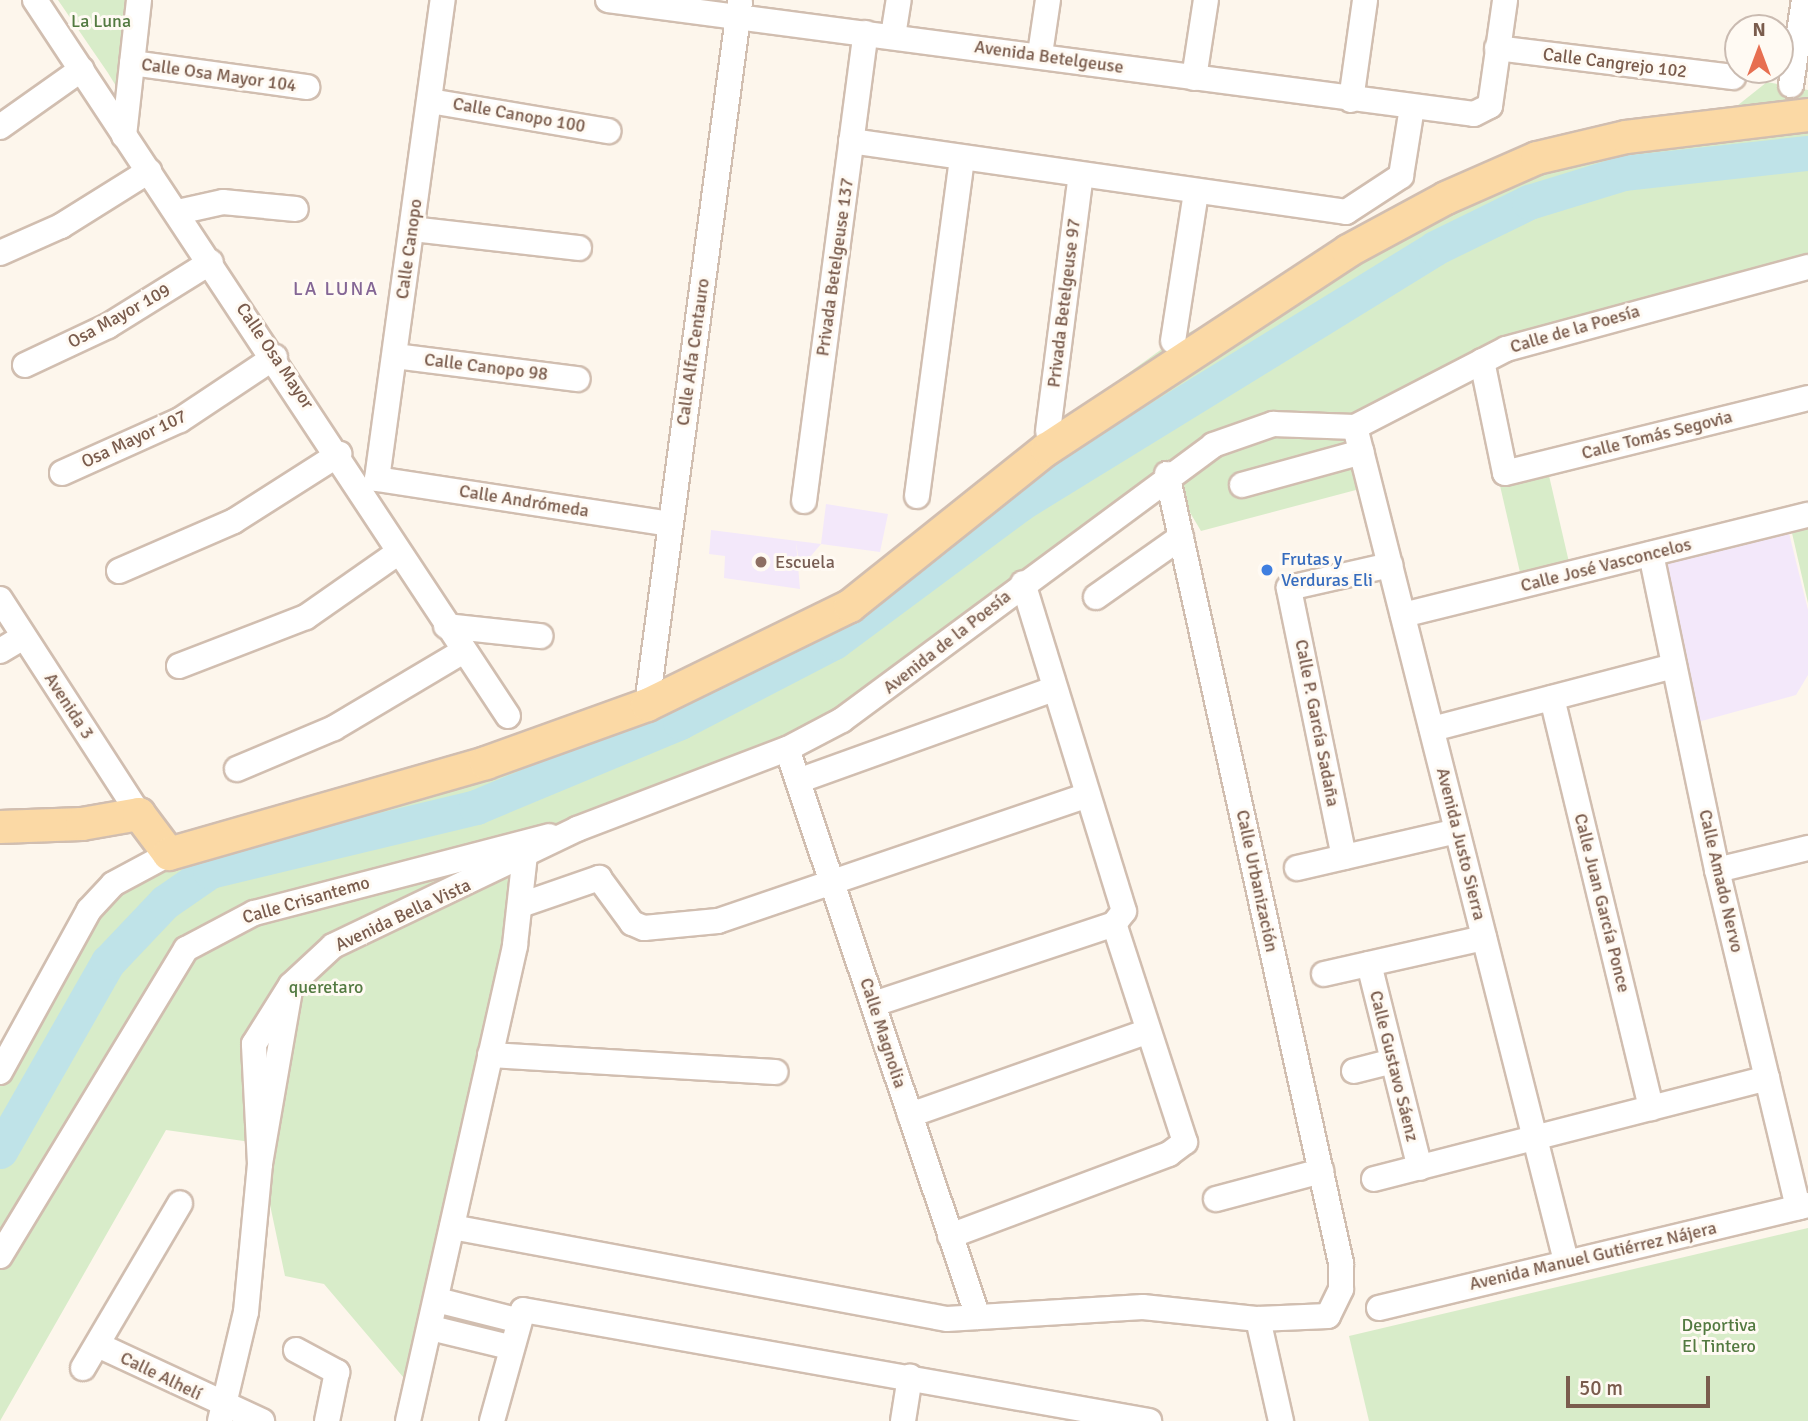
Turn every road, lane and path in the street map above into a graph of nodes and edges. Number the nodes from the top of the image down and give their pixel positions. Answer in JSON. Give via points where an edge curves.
{"nodes":[{"id":1,"x":36,"y":0,"type":"edge"},
{"id":2,"x":139,"y":0,"type":"edge"},
{"id":3,"x":443,"y":0,"type":"edge"},
{"id":4,"x":608,"y":0,"type":"edge"},
{"id":5,"x":899,"y":0,"type":"edge"},
{"id":6,"x":1048,"y":0,"type":"edge"},
{"id":7,"x":1206,"y":0,"type":"edge"},
{"id":8,"x":1365,"y":0,"type":"edge"},
{"id":9,"x":1505,"y":0,"type":"edge"},
{"id":10,"x":1804,"y":0,"type":"edge"},
{"id":11,"x":739,"y":8,"type":"edge"},
{"id":12,"x":866,"y":33,"type":"junction"},
{"id":13,"x":893,"y":36,"type":"junction"},
{"id":14,"x":1497,"y":48,"type":"junction"},
{"id":15,"x":1040,"y":54,"type":"junction"},
{"id":16,"x":132,"y":63,"type":"junction"},
{"id":17,"x":82,"y":69,"type":"junction"},
{"id":18,"x":1724,"y":76,"type":"edge"},
{"id":19,"x":1194,"y":78,"type":"junction"},
{"id":20,"x":1791,"y":85,"type":"dead end"},
{"id":21,"x":307,"y":87,"type":"dead end"},
{"id":22,"x":430,"y":100,"type":"junction"},
{"id":23,"x":1351,"y":100,"type":"junction"},
{"id":24,"x":1412,"y":107,"type":"junction"},
{"id":25,"x":1808,"y":115,"type":"edge"},
{"id":26,"x":0,"y":127,"type":"edge"},
{"id":27,"x":608,"y":131,"type":"dead end"},
{"id":28,"x":124,"y":136,"type":"junction"},
{"id":29,"x":851,"y":141,"type":"junction"},
{"id":30,"x":962,"y":158,"type":"junction"},
{"id":31,"x":149,"y":171,"type":"junction"},
{"id":32,"x":1081,"y":175,"type":"junction"},
{"id":33,"x":1196,"y":192,"type":"junction"},
{"id":34,"x":296,"y":208,"type":"dead end"},
{"id":35,"x":178,"y":212,"type":"junction"},
{"id":36,"x":412,"y":229,"type":"junction"},
{"id":37,"x":579,"y":248,"type":"dead end"},
{"id":38,"x":0,"y":253,"type":"edge"},
{"id":39,"x":211,"y":262,"type":"junction"},
{"id":40,"x":1808,"y":267,"type":"edge"},
{"id":41,"x":1173,"y":341,"type":"dead end"},
{"id":42,"x":395,"y":356,"type":"junction"},
{"id":43,"x":275,"y":357,"type":"junction"},
{"id":44,"x":1482,"y":360,"type":"junction"},
{"id":45,"x":25,"y":365,"type":"dead end"},
{"id":46,"x":578,"y":379,"type":"dead end"},
{"id":47,"x":1808,"y":398,"type":"edge"},
{"id":48,"x":1355,"y":427,"type":"junction"},
{"id":49,"x":1048,"y":431,"type":"dead end"},
{"id":50,"x":1362,"y":452,"type":"junction"},
{"id":51,"x":340,"y":454,"type":"junction"},
{"id":52,"x":62,"y":473,"type":"dead end"},
{"id":53,"x":1167,"y":474,"type":"junction"},
{"id":54,"x":369,"y":483,"type":"junction"},
{"id":55,"x":1242,"y":485,"type":"dead end"},
{"id":56,"x":917,"y":496,"type":"dead end"},
{"id":57,"x":804,"y":501,"type":"dead end"},
{"id":58,"x":1808,"y":515,"type":"edge"},
{"id":59,"x":670,"y":524,"type":"junction"},
{"id":60,"x":1181,"y":537,"type":"junction"},
{"id":61,"x":399,"y":552,"type":"junction"},
{"id":62,"x":1651,"y":554,"type":"junction"},
{"id":63,"x":1390,"y":565,"type":"junction"},
{"id":64,"x":119,"y":571,"type":"dead end"},
{"id":65,"x":1023,"y":583,"type":"junction"},
{"id":66,"x":1096,"y":597,"type":"dead end"},
{"id":67,"x":0,"y":599,"type":"edge"},
{"id":68,"x":1403,"y":615,"type":"junction"},
{"id":69,"x":446,"y":626,"type":"junction"},
{"id":70,"x":540,"y":636,"type":"dead end"},
{"id":71,"x":23,"y":637,"type":"junction"},
{"id":72,"x":0,"y":651,"type":"edge"},
{"id":73,"x":462,"y":652,"type":"junction"},
{"id":74,"x":179,"y":666,"type":"dead end"},
{"id":75,"x":1674,"y":666,"type":"junction"},
{"id":76,"x":1053,"y":689,"type":"junction"},
{"id":77,"x":1552,"y":698,"type":"junction"},
{"id":78,"x":647,"y":705,"type":"junction"},
{"id":79,"x":508,"y":716,"type":"dead end"},
{"id":80,"x":1432,"y":729,"type":"junction"},
{"id":81,"x":787,"y":749,"type":"junction"},
{"id":82,"x":237,"y":769,"type":"dead end"},
{"id":83,"x":798,"y":781,"type":"junction"},
{"id":84,"x":1086,"y":796,"type":"junction"},
{"id":85,"x":138,"y":814,"type":"junction"},
{"id":86,"x":0,"y":827,"type":"edge"},
{"id":87,"x":1457,"y":831,"type":"junction"},
{"id":88,"x":1808,"y":848,"type":"edge"},
{"id":89,"x":526,"y":850,"type":"junction"},
{"id":90,"x":169,"y":854,"type":"junction"},
{"id":91,"x":1344,"y":857,"type":"junction"},
{"id":92,"x":1297,"y":868,"type":"dead end"},
{"id":93,"x":1717,"y":870,"type":"junction"},
{"id":94,"x":834,"y":886,"type":"junction"},
{"id":95,"x":521,"y":905,"type":"junction"},
{"id":96,"x":1114,"y":924,"type":"junction"},
{"id":97,"x":1485,"y":937,"type":"junction"},
{"id":98,"x":1369,"y":964,"type":"junction"},
{"id":99,"x":1324,"y":974,"type":"dead end"},
{"id":100,"x":873,"y":1004,"type":"junction"},
{"id":101,"x":1148,"y":1031,"type":"junction"},
{"id":102,"x":490,"y":1055,"type":"junction"},
{"id":103,"x":1393,"y":1061,"type":"junction"},
{"id":104,"x":1354,"y":1070,"type":"dead end"},
{"id":105,"x":0,"y":1072,"type":"edge"},
{"id":106,"x":775,"y":1072,"type":"dead end"},
{"id":107,"x":1768,"y":1078,"type":"junction"},
{"id":108,"x":1651,"y":1108,"type":"junction"},
{"id":109,"x":910,"y":1115,"type":"junction"},
{"id":110,"x":1535,"y":1138,"type":"junction"},
{"id":111,"x":1420,"y":1168,"type":"junction"},
{"id":112,"x":1321,"y":1171,"type":"junction"},
{"id":113,"x":1374,"y":1180,"type":"dead end"},
{"id":114,"x":1216,"y":1199,"type":"dead end"},
{"id":115,"x":180,"y":1203,"type":"dead end"},
{"id":116,"x":1803,"y":1206,"type":"edge"},
{"id":117,"x":453,"y":1227,"type":"junction"},
{"id":118,"x":950,"y":1236,"type":"junction"},
{"id":119,"x":0,"y":1256,"type":"edge"},
{"id":120,"x":1566,"y":1261,"type":"junction"},
{"id":121,"x":437,"y":1300,"type":"junction"},
{"id":122,"x":1379,"y":1308,"type":"dead end"},
{"id":123,"x":978,"y":1317,"type":"junction"},
{"id":124,"x":1258,"y":1319,"type":"junction"},
{"id":125,"x":516,"y":1320,"type":"junction"},
{"id":126,"x":431,"y":1328,"type":"junction"},
{"id":127,"x":98,"y":1345,"type":"junction"},
{"id":128,"x":509,"y":1347,"type":"junction"},
{"id":129,"x":296,"y":1350,"type":"dead end"},
{"id":130,"x":83,"y":1368,"type":"dead end"},
{"id":131,"x":910,"y":1377,"type":"junction"},
{"id":132,"x":222,"y":1413,"type":"edge"},
{"id":133,"x":262,"y":1421,"type":"edge"},
{"id":134,"x":327,"y":1421,"type":"edge"},
{"id":135,"x":408,"y":1421,"type":"edge"},
{"id":136,"x":492,"y":1421,"type":"edge"},
{"id":137,"x":903,"y":1421,"type":"edge"},
{"id":138,"x":1149,"y":1421,"type":"edge"},
{"id":139,"x":1281,"y":1421,"type":"edge"}],
"edges":[{"from":1,"to":17,"type":"street","name":"Calle Osa Mayor"},
{"from":2,"to":16,"type":"street"},
{"from":3,"to":22,"type":"street","name":"Calle Canopo"},
{"from":4,"to":11,"type":"street","name":"Avenida Betelgeuse"},
{"from":5,"to":13,"type":"street"},
{"from":6,"to":15,"type":"street"},
{"from":7,"to":19,"type":"street"},
{"from":8,"to":23,"type":"street"},
{"from":9,"to":14,"type":"street"},
{"from":10,"to":20,"type":"street"},
{"from":11,"to":12,"type":"street","name":"Avenida Betelgeuse"},
{"from":11,"to":59,"type":"street","name":"Calle Alfa Centauro"},
{"from":12,"to":13,"type":"street","name":"Avenida Betelgeuse"},
{"from":12,"to":29,"type":"street","name":"Privada Betelgeuse 137"},
{"from":13,"to":15,"type":"street","name":"Avenida Betelgeuse"},
{"from":14,"to":18,"type":"street","name":"Calle Cangrejo 102"},
{"from":14,"to":24,"type":"street","name":"Avenida Betelgeuse","via":[[1488,109],[1474,114]]},
{"from":15,"to":19,"type":"street","name":"Avenida Betelgeuse"},
{"from":16,"to":21,"type":"street","name":"Calle Osa Mayor 104"},
{"from":16,"to":28,"type":"street"},
{"from":17,"to":26,"type":"street"},
{"from":17,"to":28,"type":"street","name":"Calle Osa Mayor"},
{"from":19,"to":23,"type":"street","name":"Avenida Betelgeuse"},
{"from":22,"to":27,"type":"street","name":"Calle Canopo 100"},
{"from":22,"to":36,"type":"street","name":"Calle Canopo"},
{"from":23,"to":24,"type":"street","name":"Avenida Betelgeuse"},
{"from":24,"to":33,"type":"street","via":[[1401,176],[1346,212]]},
{"from":25,"to":78,"type":"main road","via":[[1626,137],[1537,158],[1446,198],[1348,251],[1047,449],[850,606]]},
{"from":28,"to":31,"type":"street","name":"Calle Osa Mayor"},
{"from":29,"to":30,"type":"street"},
{"from":29,"to":57,"type":"street","name":"Privada Betelgeuse 137"},
{"from":30,"to":32,"type":"street"},
{"from":30,"to":56,"type":"street"},
{"from":31,"to":35,"type":"street","name":"Calle Osa Mayor"},
{"from":31,"to":38,"type":"street","via":[[61,226]]},
{"from":32,"to":33,"type":"street"},
{"from":32,"to":49,"type":"street","name":"Privada Betelgeuse 97"},
{"from":33,"to":41,"type":"street"},
{"from":34,"to":35,"type":"street","via":[[223,202]]},
{"from":35,"to":39,"type":"street","name":"Calle Osa Mayor"},
{"from":36,"to":37,"type":"street"},
{"from":36,"to":42,"type":"street","name":"Calle Canopo"},
{"from":39,"to":43,"type":"street","name":"Calle Osa Mayor"},
{"from":39,"to":45,"type":"street","name":"Osa Mayor 109","via":[[108,326]]},
{"from":40,"to":44,"type":"street","name":"Calle de la Poesía","via":[[1563,330]]},
{"from":42,"to":46,"type":"street","name":"Calle Canopo 98"},
{"from":42,"to":54,"type":"street","name":"Calle Canopo"},
{"from":43,"to":51,"type":"street","name":"Calle Osa Mayor"},
{"from":43,"to":52,"type":"street","name":"Osa Mayor 107","via":[[180,420]]},
{"from":44,"to":47,"type":"street","name":"Calle Tomás Segovia","via":[[1505,473]]},
{"from":44,"to":48,"type":"street","name":"Calle de la Poesía"},
{"from":48,"to":50,"type":"street","name":"Avenida Justo Sierra"},
{"from":48,"to":53,"type":"street","name":"Avenida de la Poesía","via":[[1305,423],[1244,430]]},
{"from":50,"to":55,"type":"street"},
{"from":50,"to":63,"type":"street","name":"Avenida Justo Sierra"},
{"from":51,"to":54,"type":"street","name":"Calle Osa Mayor"},
{"from":51,"to":64,"type":"street","via":[[234,521]]},
{"from":53,"to":60,"type":"street","name":"Calle Urbanización"},
{"from":53,"to":65,"type":"street","name":"Avenida de la Poesía"},
{"from":54,"to":59,"type":"street","name":"Calle Andrómeda"},
{"from":54,"to":61,"type":"street","name":"Calle Osa Mayor"},
{"from":58,"to":62,"type":"street","name":"Calle José Vasconcelos"},
{"from":59,"to":78,"type":"street","name":"Calle Alfa Centauro"},
{"from":60,"to":66,"type":"street"},
{"from":60,"to":112,"type":"street","name":"Calle Urbanización"},
{"from":61,"to":69,"type":"street","name":"Calle Osa Mayor"},
{"from":61,"to":74,"type":"street","via":[[306,617]]},
{"from":62,"to":68,"type":"street","name":"Calle José Vasconcelos"},
{"from":62,"to":75,"type":"street","name":"Calle Amado Nervo"},
{"from":63,"to":68,"type":"street","name":"Avenida Justo Sierra"},
{"from":63,"to":91,"type":"street","name":"Calle P. García Sadaña","via":[[1289,588]]},
{"from":65,"to":76,"type":"street"},
{"from":65,"to":81,"type":"street","name":"Avenida de la Poesía","via":[[918,667]]},
{"from":67,"to":71,"type":"street","name":"Avenida 3"},
{"from":68,"to":80,"type":"street","name":"Avenida Justo Sierra"},
{"from":69,"to":70,"type":"street"},
{"from":69,"to":73,"type":"street","name":"Calle Osa Mayor"},
{"from":71,"to":72,"type":"street"},
{"from":71,"to":85,"type":"street","name":"Avenida 3"},
{"from":73,"to":79,"type":"street","name":"Calle Osa Mayor"},
{"from":73,"to":82,"type":"street","via":[[334,728]]},
{"from":75,"to":77,"type":"street"},
{"from":75,"to":93,"type":"street","name":"Calle Amado Nervo"},
{"from":76,"to":83,"type":"street"},
{"from":76,"to":84,"type":"street"},
{"from":77,"to":80,"type":"street"},
{"from":77,"to":108,"type":"street","name":"Calle Juan García Ponce"},
{"from":78,"to":90,"type":"main road","via":[[486,763]]},
{"from":80,"to":87,"type":"street","name":"Avenida Justo Sierra"},
{"from":81,"to":83,"type":"street","name":"Calle Magnolia"},
{"from":81,"to":89,"type":"street","name":"Avenida de la Poesía"},
{"from":83,"to":94,"type":"street","name":"Calle Magnolia"},
{"from":84,"to":94,"type":"street"},
{"from":84,"to":96,"type":"street","via":[[1123,901]]},
{"from":85,"to":86,"type":"main road","via":[[82,824]]},
{"from":85,"to":90,"type":"main road"},
{"from":87,"to":91,"type":"street"},
{"from":87,"to":97,"type":"street","name":"Avenida Justo Sierra"},
{"from":88,"to":93,"type":"street"},
{"from":89,"to":95,"type":"street"},
{"from":89,"to":119,"type":"street","name":"Calle Crisantemo","via":[[254,912],[186,949]]},
{"from":89,"to":132,"type":"street","name":"Avenida Bella Vista","via":[[333,946],[290,985],[254,1044],[260,1164],[246,1312]]},
{"from":90,"to":105,"type":"street","via":[[113,884],[89,910]]},
{"from":91,"to":92,"type":"street"},
{"from":93,"to":107,"type":"street","name":"Calle Amado Nervo"},
{"from":94,"to":95,"type":"street","via":[[718,921],[663,930],[632,923],[598,878]]},
{"from":94,"to":100,"type":"street","name":"Calle Magnolia"},
{"from":95,"to":102,"type":"street"},
{"from":96,"to":100,"type":"street"},
{"from":96,"to":101,"type":"street"},
{"from":97,"to":98,"type":"street"},
{"from":97,"to":110,"type":"street","name":"Avenida Justo Sierra"},
{"from":98,"to":99,"type":"street"},
{"from":98,"to":103,"type":"street","name":"Calle Gustavo Sáenz"},
{"from":100,"to":109,"type":"street","name":"Calle Magnolia"},
{"from":101,"to":109,"type":"street"},
{"from":101,"to":118,"type":"street","via":[[1184,1132],[1180,1149]]},
{"from":102,"to":106,"type":"street"},
{"from":102,"to":117,"type":"street"},
{"from":103,"to":104,"type":"street"},
{"from":103,"to":111,"type":"street","name":"Calle Gustavo Sáenz"},
{"from":107,"to":108,"type":"street"},
{"from":107,"to":116,"type":"street","name":"Calle Amado Nervo"},
{"from":108,"to":110,"type":"street"},
{"from":109,"to":118,"type":"street","name":"Calle Magnolia"},
{"from":110,"to":111,"type":"street"},
{"from":110,"to":120,"type":"street","name":"Avenida Justo Sierra"},
{"from":111,"to":113,"type":"street"},
{"from":112,"to":114,"type":"street"},
{"from":112,"to":124,"type":"street","name":"Calle Urbanización","via":[[1341,1289],[1328,1316]]},
{"from":115,"to":127,"type":"street"},
{"from":116,"to":120,"type":"street","name":"Avenida Manuel Gutiérrez Nájera"},
{"from":117,"to":121,"type":"street"},
{"from":117,"to":123,"type":"street","via":[[922,1314]]},
{"from":118,"to":123,"type":"street","name":"Calle Magnolia"},
{"from":120,"to":122,"type":"street","name":"Avenida Manuel Gutiérrez Nájera"},
{"from":121,"to":125,"type":"street"},
{"from":121,"to":126,"type":"street"},
{"from":123,"to":124,"type":"street","via":[[1143,1307]]},
{"from":124,"to":139,"type":"street"},
{"from":125,"to":128,"type":"street"},
{"from":125,"to":131,"type":"street","via":[[523,1310],[532,1310]]},
{"from":126,"to":128,"type":"street"},
{"from":126,"to":135,"type":"street"},
{"from":127,"to":130,"type":"street"},
{"from":127,"to":132,"type":"street","name":"Calle Alhelí"},
{"from":128,"to":136,"type":"street"},
{"from":129,"to":134,"type":"street","via":[[337,1372]]},
{"from":131,"to":137,"type":"street"},
{"from":131,"to":138,"type":"street"},
{"from":132,"to":133,"type":"street","name":"Calle Alhelí"}]}
